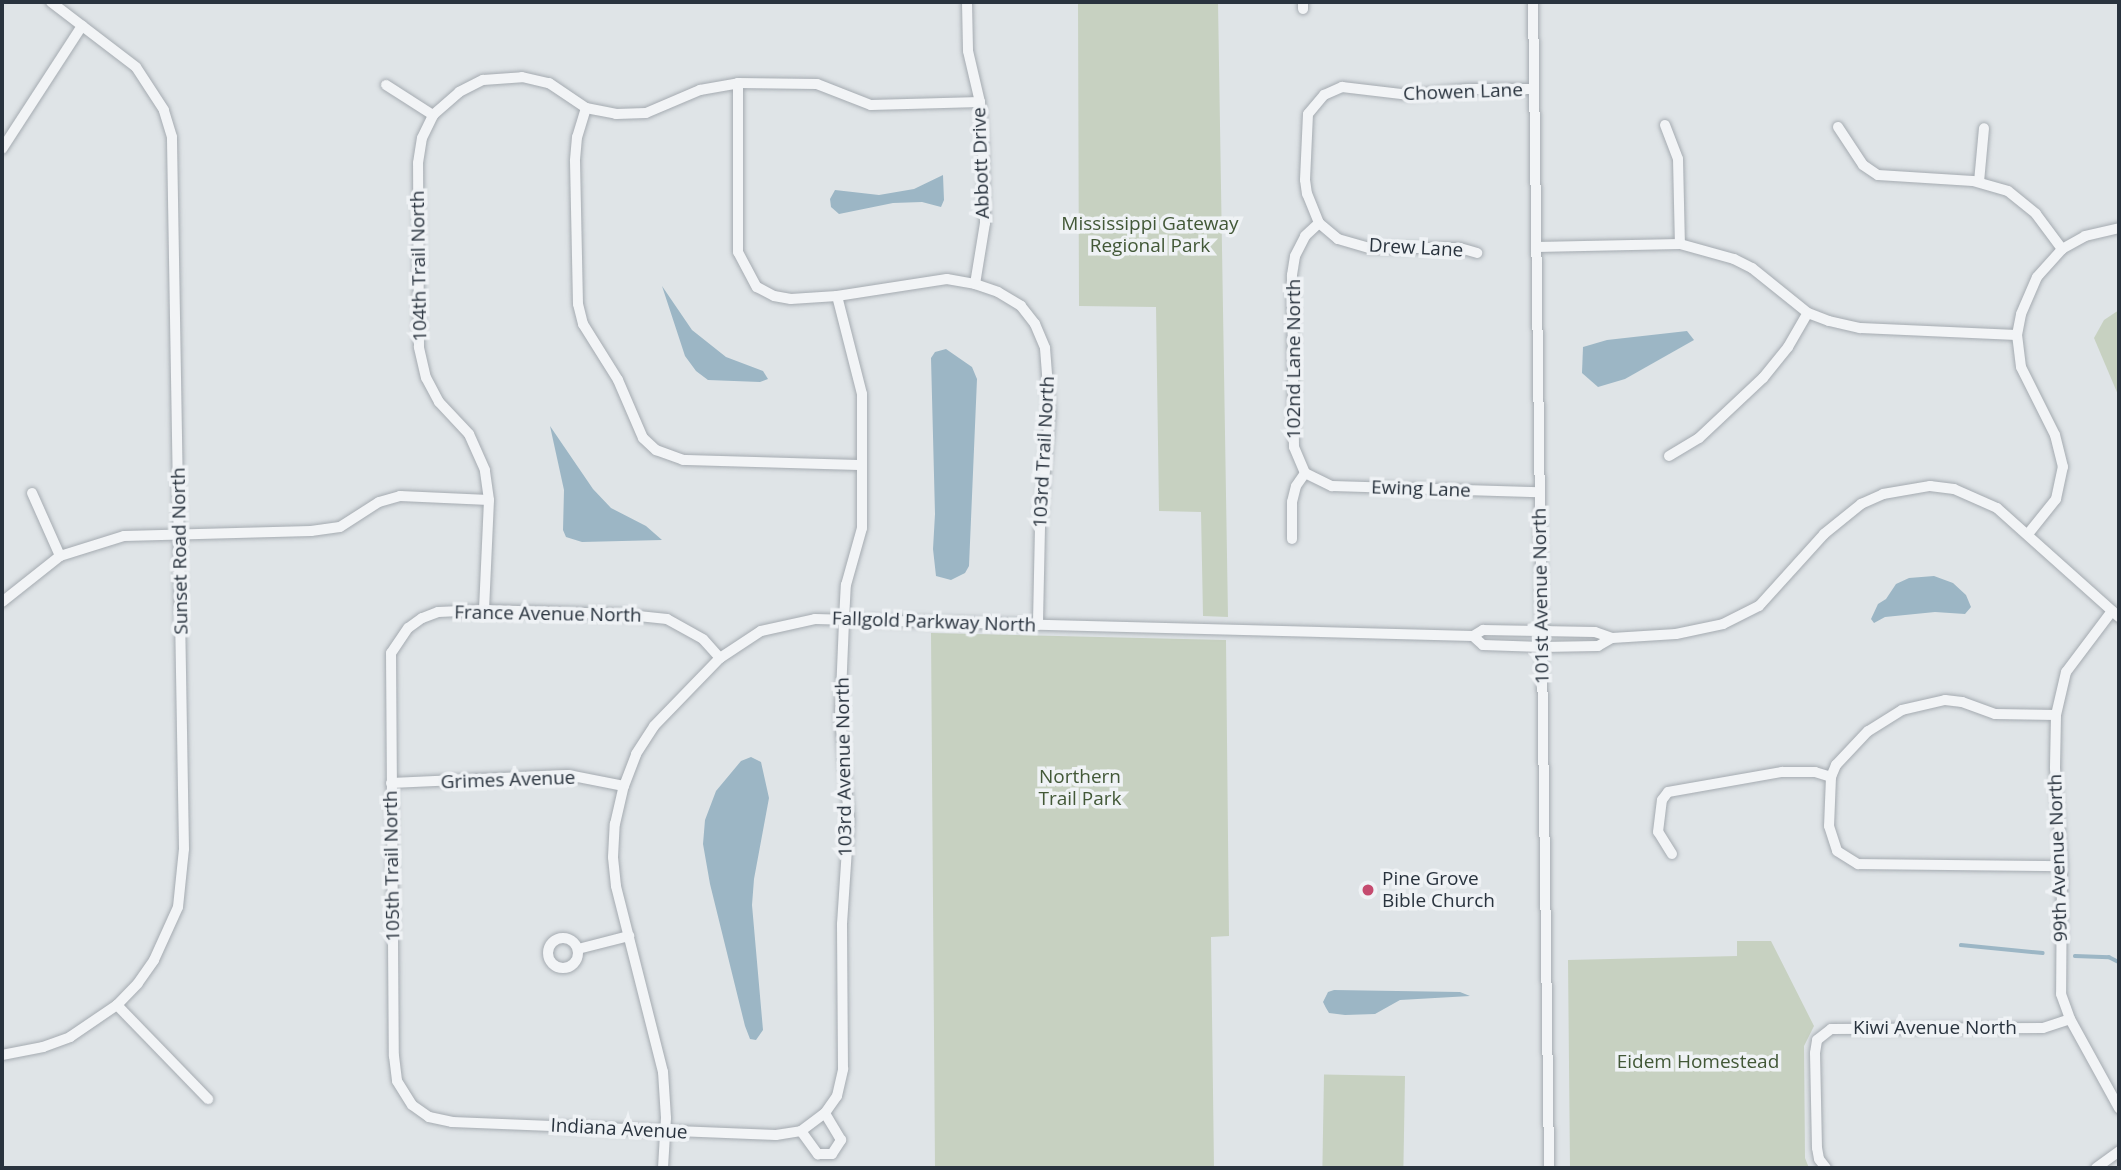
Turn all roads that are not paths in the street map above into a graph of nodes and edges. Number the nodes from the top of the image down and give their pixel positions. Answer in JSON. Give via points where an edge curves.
{"nodes":[{"id":1,"x":51,"y":2,"type":"edge"},
{"id":2,"x":967,"y":2,"type":"edge"},
{"id":3,"x":1533,"y":2,"type":"edge"},
{"id":4,"x":82,"y":26,"type":"junction"},
{"id":5,"x":738,"y":83,"type":"junction"},
{"id":6,"x":386,"y":85,"type":"dead end"},
{"id":7,"x":1534,"y":89,"type":"junction"},
{"id":8,"x":980,"y":102,"type":"junction"},
{"id":9,"x":586,"y":108,"type":"junction"},
{"id":10,"x":433,"y":115,"type":"junction"},
{"id":11,"x":1665,"y":125,"type":"dead end"},
{"id":12,"x":1838,"y":127,"type":"dead end"},
{"id":13,"x":1984,"y":128,"type":"dead end"},
{"id":14,"x":2,"y":149,"type":"edge"},
{"id":15,"x":1979,"y":182,"type":"junction"},
{"id":16,"x":1319,"y":223,"type":"junction"},
{"id":17,"x":2119,"y":228,"type":"edge"},
{"id":18,"x":1680,"y":244,"type":"junction"},
{"id":19,"x":1536,"y":247,"type":"junction"},
{"id":20,"x":2062,"y":249,"type":"junction"},
{"id":21,"x":1478,"y":253,"type":"dead end"},
{"id":22,"x":975,"y":284,"type":"junction"},
{"id":23,"x":837,"y":296,"type":"junction"},
{"id":24,"x":1808,"y":313,"type":"junction"},
{"id":25,"x":2017,"y":335,"type":"junction"},
{"id":26,"x":1669,"y":456,"type":"dead end"},
{"id":27,"x":862,"y":465,"type":"junction"},
{"id":28,"x":1305,"y":472,"type":"junction"},
{"id":29,"x":1539,"y":492,"type":"junction"},
{"id":30,"x":32,"y":493,"type":"dead end"},
{"id":31,"x":489,"y":500,"type":"junction"},
{"id":32,"x":179,"y":534,"type":"junction"},
{"id":33,"x":2028,"y":534,"type":"junction"},
{"id":34,"x":1292,"y":539,"type":"dead end"},
{"id":35,"x":60,"y":556,"type":"junction"},
{"id":36,"x":2,"y":602,"type":"edge"},
{"id":37,"x":484,"y":610,"type":"junction"},
{"id":38,"x":2116,"y":614,"type":"edge"},
{"id":39,"x":844,"y":620,"type":"junction"},
{"id":40,"x":1038,"y":625,"type":"junction"},
{"id":41,"x":408,"y":628,"type":"joint"},
{"id":42,"x":1542,"y":632,"type":"junction"},
{"id":43,"x":1473,"y":636,"type":"junction"},
{"id":44,"x":1612,"y":638,"type":"junction"},
{"id":45,"x":1542,"y":647,"type":"junction"},
{"id":46,"x":720,"y":658,"type":"junction"},
{"id":47,"x":2056,"y":715,"type":"junction"},
{"id":48,"x":1831,"y":777,"type":"junction"},
{"id":49,"x":391,"y":783,"type":"junction"},
{"id":50,"x":624,"y":786,"type":"junction"},
{"id":51,"x":1672,"y":854,"type":"dead end"},
{"id":52,"x":2062,"y":866,"type":"junction"},
{"id":53,"x":629,"y":936,"type":"junction"},
{"id":54,"x":578,"y":950,"type":"dead end"},
{"id":55,"x":117,"y":1004,"type":"junction"},
{"id":56,"x":2070,"y":1019,"type":"junction"},
{"id":57,"x":2,"y":1055,"type":"edge"},
{"id":58,"x":208,"y":1099,"type":"dead end"},
{"id":59,"x":412,"y":1105,"type":"joint"},
{"id":60,"x":2119,"y":1108,"type":"edge"},
{"id":61,"x":825,"y":1113,"type":"junction"},
{"id":62,"x":802,"y":1131,"type":"junction"},
{"id":63,"x":665,"y":1132,"type":"junction"},
{"id":64,"x":2119,"y":1151,"type":"edge"},
{"id":65,"x":663,"y":1168,"type":"edge"},
{"id":66,"x":1549,"y":1168,"type":"edge"},
{"id":67,"x":1826,"y":1168,"type":"edge"},
{"id":68,"x":2096,"y":1168,"type":"edge"}],
"edges":[{"from":1,"to":4,"type":"street","name":"Sunset Road North"},
{"from":2,"to":8,"type":"street","name":"Abbott Drive","via":[[968,51]]},
{"from":3,"to":7,"type":"street","name":"101st Avenue North"},
{"from":4,"to":14,"type":"street"},
{"from":4,"to":32,"type":"street","name":"Sunset Road North","via":[[136,66],[164,110],[172,137]]},
{"from":5,"to":8,"type":"street","via":[[817,84],[871,105]]},
{"from":5,"to":9,"type":"street","via":[[700,90],[646,113]]},
{"from":5,"to":23,"type":"street","name":"103rd Trail North","via":[[736,233],[747,272],[757,287],[774,296]]},
{"from":6,"to":10,"type":"street"},
{"from":7,"to":16,"type":"street","name":"Chowen Lane","via":[[1410,95],[1342,87],[1331,90],[1308,114],[1305,131],[1307,194]]},
{"from":7,"to":19,"type":"street","name":"101st Avenue North"},
{"from":8,"to":22,"type":"street","name":"Abbott Drive","via":[[985,223]]},
{"from":9,"to":10,"type":"street","via":[[549,83],[522,77],[483,80],[459,92]]},
{"from":9,"to":27,"type":"street","via":[[575,161],[578,304],[583,324],[618,380],[643,438],[656,450],[683,460]]},
{"from":10,"to":31,"type":"street","name":"104th Trail North","via":[[422,138],[418,163],[419,347],[426,377],[439,402],[470,434],[485,470]]},
{"from":11,"to":18,"type":"street","via":[[1678,159]]},
{"from":12,"to":15,"type":"street","via":[[1863,165],[1878,175]]},
{"from":13,"to":15,"type":"street"},
{"from":15,"to":20,"type":"street","via":[[2024,201]]},
{"from":16,"to":21,"type":"street","name":"Drew Lane","via":[[1338,239],[1369,248],[1460,248]]},
{"from":16,"to":28,"type":"street","name":"102nd Lane North","via":[[1305,236],[1292,275],[1294,447]]},
{"from":17,"to":20,"type":"street","via":[[2085,236]]},
{"from":18,"to":19,"type":"street"},
{"from":18,"to":24,"type":"street","via":[[1715,251],[1752,268]]},
{"from":19,"to":29,"type":"street","name":"101st Avenue North"},
{"from":20,"to":25,"type":"street","via":[[2037,277]]},
{"from":22,"to":23,"type":"street","name":"103rd Trail North","via":[[927,280]]},
{"from":22,"to":40,"type":"street","name":"103rd Trail North","via":[[1021,306],[1045,348],[1050,413],[1040,527]]},
{"from":23,"to":27,"type":"street","name":"103rd Avenue North","via":[[862,394]]},
{"from":24,"to":25,"type":"street","via":[[1860,328]]},
{"from":24,"to":26,"type":"street","via":[[1763,378],[1699,438]]},
{"from":25,"to":33,"type":"street","via":[[2021,367],[2055,435],[2063,467],[2056,499]]},
{"from":27,"to":39,"type":"street","name":"103rd Avenue North","via":[[862,528],[846,585]]},
{"from":28,"to":29,"type":"street","name":"Ewing Lane","via":[[1332,486]]},
{"from":28,"to":34,"type":"street","via":[[1292,502]]},
{"from":29,"to":42,"type":"street","name":"101st Avenue North"},
{"from":30,"to":35,"type":"street"},
{"from":31,"to":32,"type":"street","via":[[400,496],[379,502],[340,527]]},
{"from":31,"to":37,"type":"street","name":"104th Trail North"},
{"from":32,"to":35,"type":"street","via":[[124,536]]},
{"from":32,"to":55,"type":"street","name":"Sunset Road North","via":[[183,878],[178,907],[159,951]]},
{"from":33,"to":38,"type":"street"},
{"from":33,"to":44,"type":"street","via":[[1997,508],[1954,489],[1930,486],[1883,494],[1841,517],[1775,592],[1742,617],[1676,634]]},
{"from":35,"to":36,"type":"street"},
{"from":37,"to":41,"type":"street","name":"France Avenue North","via":[[438,612]]},
{"from":37,"to":46,"type":"street","name":"France Avenue North","via":[[667,619],[703,639]]},
{"from":38,"to":47,"type":"street","name":"99th Avenue North","via":[[2066,672]]},
{"from":39,"to":40,"type":"street","name":"Fallgold Parkway North"},
{"from":39,"to":46,"type":"street","name":"Fallgold Parkway North","via":[[815,619],[761,631]]},
{"from":39,"to":61,"type":"street","name":"103rd Avenue North","via":[[840,716],[849,818],[842,924],[842,1069],[837,1096]]},
{"from":40,"to":43,"type":"street","name":"Fallgold Parkway North"},
{"from":41,"to":49,"type":"street","name":"105th Trail North","via":[[391,653]]},
{"from":42,"to":43,"type":"street","name":"Fallgold Parkway North","via":[[1483,630]]},
{"from":42,"to":44,"type":"street","name":"Fallgold Parkway North","via":[[1595,632]]},
{"from":42,"to":45,"type":"street","name":"101st Avenue North"},
{"from":43,"to":45,"type":"street","name":"Fallgold Parkway North","via":[[1483,645]]},
{"from":44,"to":45,"type":"street","name":"Fallgold Parkway North","via":[[1598,646]]},
{"from":45,"to":66,"type":"street","name":"101st Avenue North"},
{"from":46,"to":50,"type":"street","name":"Fallgold Parkway North","via":[[654,726],[636,754]]},
{"from":47,"to":48,"type":"street","via":[[1995,714],[1962,702],[1929,702],[1902,710],[1868,731],[1843,754]]},
{"from":47,"to":52,"type":"street","name":"99th Avenue North"},
{"from":48,"to":51,"type":"street","via":[[1783,772],[1668,792],[1662,800],[1658,832]]},
{"from":48,"to":52,"type":"street","via":[[1831,838],[1837,851],[1858,864]]},
{"from":49,"to":50,"type":"street","name":"Grimes Avenue","via":[[568,775]]},
{"from":49,"to":59,"type":"street","name":"105th Trail North","via":[[394,1056],[397,1081]]},
{"from":50,"to":53,"type":"street","name":"Fallgold Parkway North","via":[[613,857]]},
{"from":52,"to":56,"type":"street","name":"99th Avenue North","via":[[2061,994]]},
{"from":53,"to":54,"type":"street"},
{"from":53,"to":63,"type":"street","name":"Fallgold Parkway North","via":[[663,1072]]},
{"from":55,"to":57,"type":"street","name":"Sunset Road North","via":[[70,1037]]},
{"from":55,"to":58,"type":"street"},
{"from":56,"to":60,"type":"street","name":"99th Avenue North"},
{"from":56,"to":67,"type":"street","name":"Kiwi Avenue North","via":[[2043,1028],[1831,1029],[1817,1040],[1817,1148]]},
{"from":59,"to":63,"type":"street","name":"Indiana Avenue","via":[[429,1117],[452,1122]]},
{"from":61,"to":62,"type":"street"},
{"from":61,"to":62,"type":"street","via":[[841,1140],[832,1154],[818,1154]]},
{"from":62,"to":63,"type":"street","name":"Indiana Avenue","via":[[776,1135]]},
{"from":63,"to":65,"type":"street","name":"Fallgold Parkway North"},
{"from":64,"to":68,"type":"street"}]}
